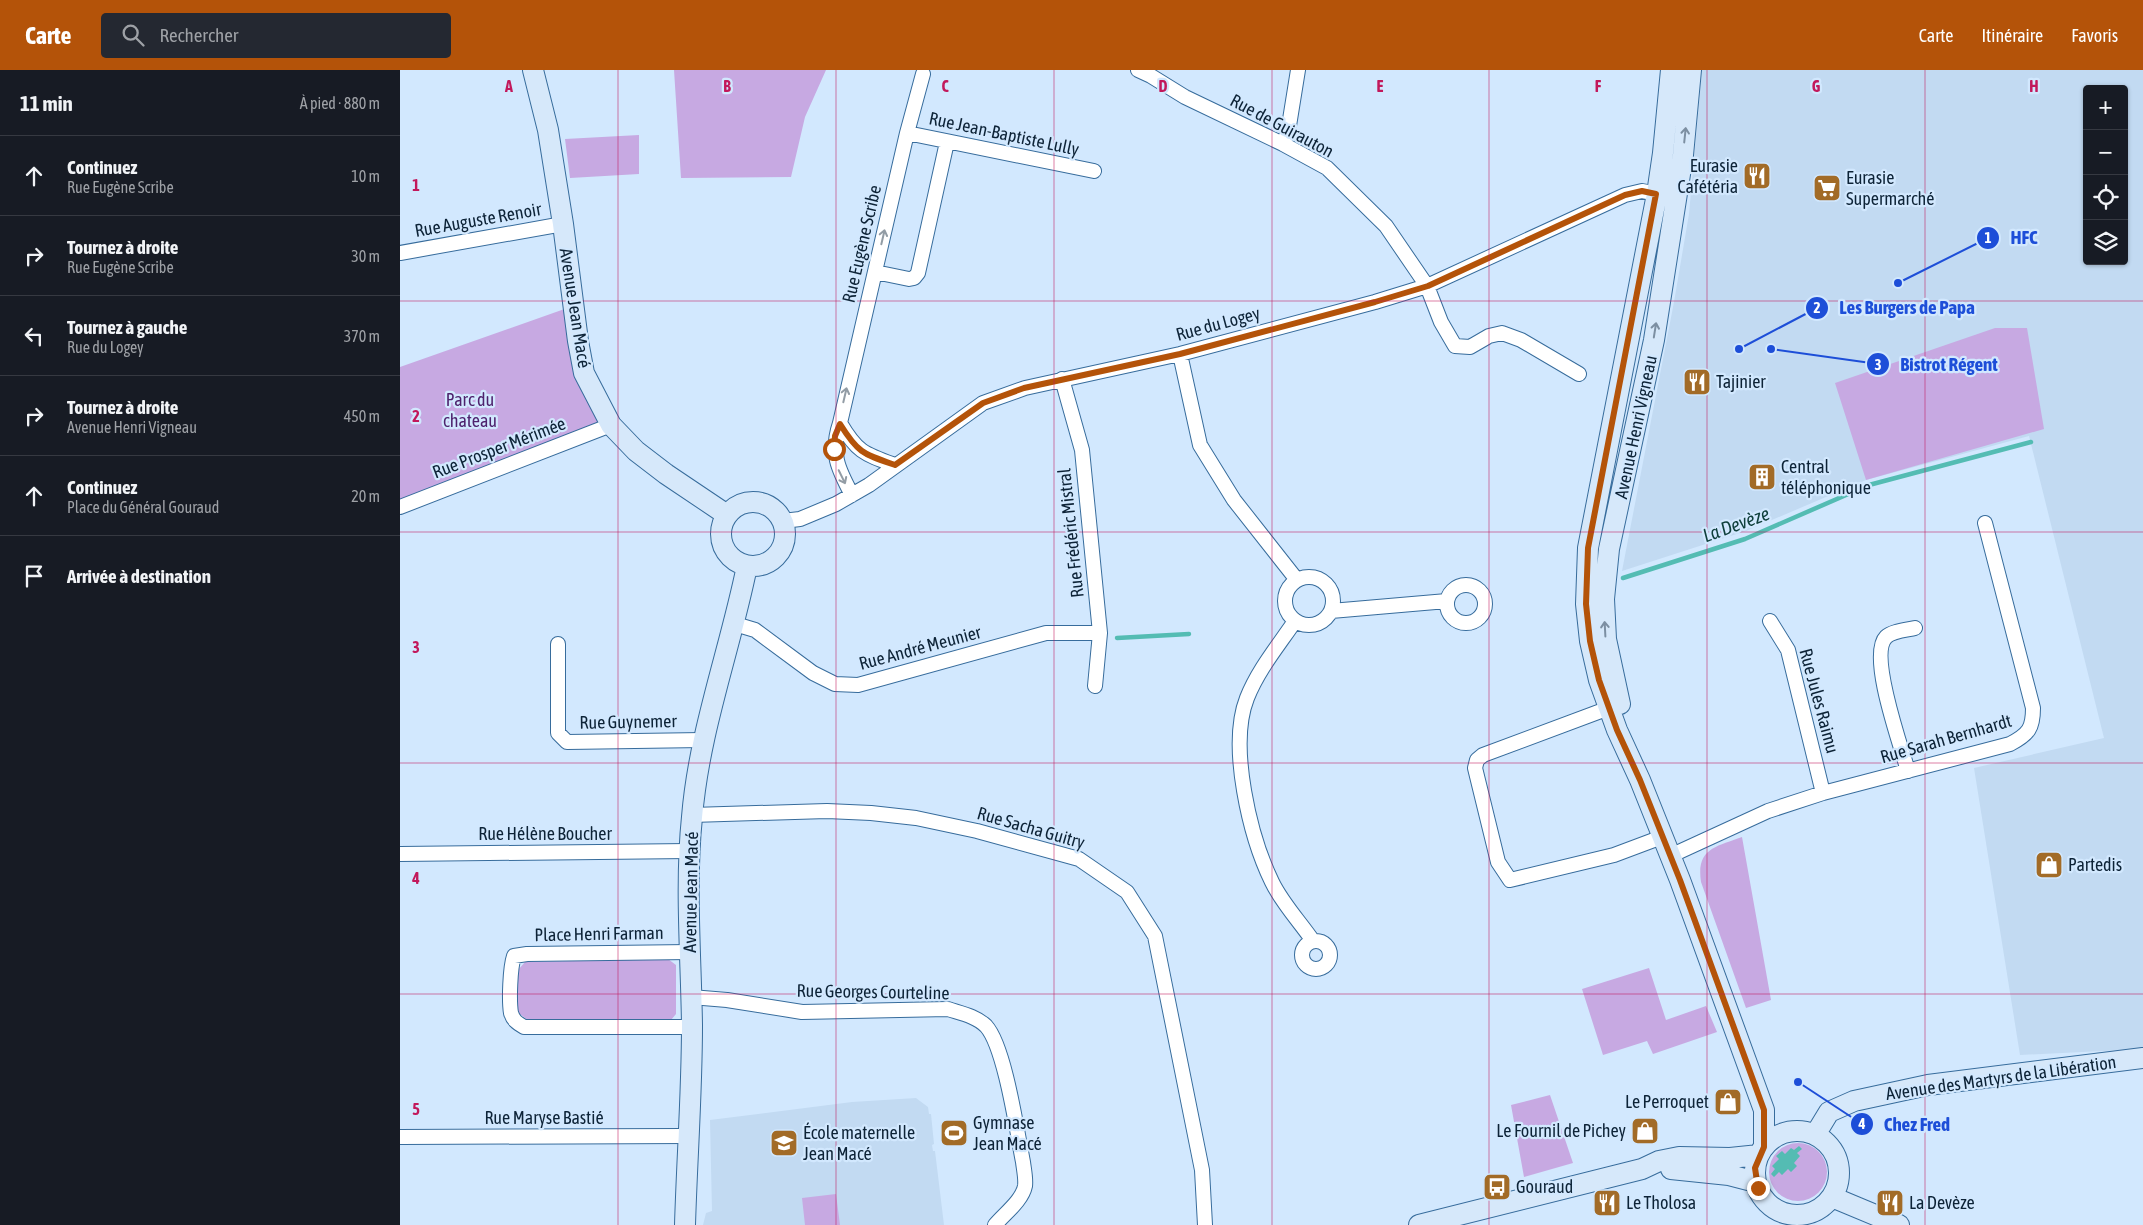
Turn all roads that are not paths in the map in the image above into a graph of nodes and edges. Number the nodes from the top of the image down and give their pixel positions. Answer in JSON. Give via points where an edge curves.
{"nodes":[{"id":1,"x":533,"y":70,"type":"edge"},
{"id":2,"x":1138,"y":70,"type":"edge"},
{"id":3,"x":1298,"y":70,"type":"edge"},
{"id":4,"x":1671,"y":70,"type":"edge"},
{"id":5,"x":1691,"y":70,"type":"edge"},
{"id":6,"x":924,"y":71,"type":"edge"},
{"id":7,"x":906,"y":133,"type":"junction"},
{"id":8,"x":947,"y":142,"type":"junction"},
{"id":9,"x":1283,"y":144,"type":"junction"},
{"id":10,"x":1094,"y":171,"type":"dead end"},
{"id":11,"x":1656,"y":194,"type":"junction"},
{"id":12,"x":1677,"y":196,"type":"junction"},
{"id":13,"x":563,"y":224,"type":"junction"},
{"id":14,"x":400,"y":253,"type":"edge"},
{"id":15,"x":875,"y":272,"type":"junction"},
{"id":16,"x":1428,"y":286,"type":"junction"},
{"id":17,"x":1180,"y":354,"type":"junction"},
{"id":18,"x":1579,"y":374,"type":"dead end"},
{"id":19,"x":1062,"y":378,"type":"junction"},
{"id":20,"x":840,"y":424,"type":"junction"},
{"id":21,"x":611,"y":425,"type":"junction"},
{"id":22,"x":895,"y":465,"type":"junction"},
{"id":23,"x":852,"y":495,"type":"junction"},
{"id":24,"x":400,"y":507,"type":"edge"},
{"id":25,"x":727,"y":516,"type":"junction"},
{"id":26,"x":784,"y":521,"type":"junction"},
{"id":27,"x":1985,"y":523,"type":"dead end"},
{"id":28,"x":747,"y":566,"type":"junction"},
{"id":29,"x":1297,"y":580,"type":"junction"},
{"id":30,"x":1447,"y":601,"type":"dead end"},
{"id":31,"x":1331,"y":611,"type":"junction"},
{"id":32,"x":1295,"y":621,"type":"junction"},
{"id":33,"x":1770,"y":621,"type":"dead end"},
{"id":34,"x":735,"y":624,"type":"junction"},
{"id":35,"x":1915,"y":628,"type":"dead end"},
{"id":36,"x":1100,"y":633,"type":"junction"},
{"id":37,"x":558,"y":644,"type":"dead end"},
{"id":38,"x":1095,"y":686,"type":"dead end"},
{"id":39,"x":1614,"y":711,"type":"junction"},
{"id":40,"x":702,"y":740,"type":"junction"},
{"id":41,"x":1908,"y":771,"type":"junction"},
{"id":42,"x":1824,"y":794,"type":"junction"},
{"id":43,"x":692,"y":815,"type":"junction"},
{"id":44,"x":1662,"y":837,"type":"junction"},
{"id":45,"x":689,"y":851,"type":"junction"},
{"id":46,"x":400,"y":854,"type":"edge"},
{"id":47,"x":1670,"y":856,"type":"junction"},
{"id":48,"x":1313,"y":941,"type":"dead end"},
{"id":49,"x":690,"y":952,"type":"junction"},
{"id":50,"x":691,"y":997,"type":"junction"},
{"id":51,"x":692,"y":1027,"type":"junction"},
{"id":52,"x":2143,"y":1058,"type":"edge"},
{"id":53,"x":1764,"y":1110,"type":"junction"},
{"id":54,"x":1795,"y":1131,"type":"junction"},
{"id":55,"x":1815,"y":1135,"type":"junction"},
{"id":56,"x":688,"y":1136,"type":"junction"},
{"id":57,"x":400,"y":1137,"type":"edge"},
{"id":58,"x":1761,"y":1151,"type":"junction"},
{"id":59,"x":1642,"y":1169,"type":"junction"},
{"id":60,"x":1756,"y":1182,"type":"junction"},
{"id":61,"x":1829,"y":1200,"type":"junction"},
{"id":62,"x":1798,"y":1220,"type":"edge"},
{"id":63,"x":686,"y":1225,"type":"edge"},
{"id":64,"x":995,"y":1225,"type":"edge"},
{"id":65,"x":1205,"y":1225,"type":"edge"},
{"id":66,"x":1419,"y":1225,"type":"edge"},
{"id":67,"x":1820,"y":1225,"type":"edge"},
{"id":68,"x":1898,"y":1225,"type":"edge"}],
"edges":[{"from":1,"to":13,"type":"street","name":"Avenue Jean Macé","via":[[548,130]]},
{"from":2,"to":9,"type":"street","name":"Rue de Guirauton","via":[[1185,97]]},
{"from":3,"to":9,"type":"street","via":[[1288,132]]},
{"from":4,"to":11,"type":"street","name":"Avenue Henri Vigneau"},
{"from":12,"to":5,"type":"street","name":"Avenue Henri Vigneau","one_way":true},
{"from":6,"to":7,"type":"street","name":"Rue Eugène Scribe"},
{"from":7,"to":8,"type":"street","name":"Rue Jean-Baptiste Lully"},
{"from":15,"to":7,"type":"street","name":"Rue Eugène Scribe","one_way":true},
{"from":8,"to":10,"type":"street","name":"Rue Jean-Baptiste Lully"},
{"from":8,"to":15,"type":"street","via":[[918,273],[909,279]]},
{"from":9,"to":16,"type":"street","name":"Rue de Guirauton","via":[[1327,168],[1386,226]]},
{"from":11,"to":12,"type":"street","name":"Rue du Logey"},
{"from":11,"to":16,"type":"street","name":"Rue du Logey","via":[[1642,191],[1625,195]]},
{"from":11,"to":39,"type":"street","name":"Avenue Henri Vigneau","via":[[1588,548],[1586,604],[1590,641],[1599,680]]},
{"from":39,"to":12,"type":"street","name":"Avenue Henri Vigneau","one_way":true,"via":[[1604,599],[1609,549],[1654,340]]},
{"from":13,"to":14,"type":"street","name":"Rue Auguste Renoir"},
{"from":13,"to":21,"type":"street","name":"Avenue Jean Macé","via":[[584,373]]},
{"from":20,"to":15,"type":"street","name":"Rue Eugène Scribe","one_way":true},
{"from":16,"to":17,"type":"street","name":"Rue du Logey"},
{"from":16,"to":18,"type":"street","name":"Rue de Guirauton","via":[[1454,346],[1470,347],[1502,333],[1521,340]]},
{"from":17,"to":19,"type":"street","name":"Rue du Logey"},
{"from":17,"to":29,"type":"street","via":[[1200,445],[1234,500]]},
{"from":19,"to":22,"type":"street","name":"Rue du Logey","via":[[983,403]]},
{"from":19,"to":36,"type":"street","name":"Rue Frédéric Mistral","via":[[1082,450]]},
{"from":20,"to":22,"type":"street","via":[[859,450]]},
{"from":20,"to":23,"type":"street","name":"Rue Eugène Scribe","one_way":true,"via":[[835,436],[836,461]]},
{"from":21,"to":24,"type":"street","name":"Rue Prosper Mérimée"},
{"from":21,"to":25,"type":"street","name":"Avenue Jean Macé","via":[[636,451]]},
{"from":22,"to":23,"type":"street","name":"Rue du Logey"},
{"from":23,"to":26,"type":"street","name":"Rue du Logey","via":[[800,519]]},
{"from":25,"to":26,"type":"street","via":[[742,504],[752,502],[771,507]]},
{"from":25,"to":28,"type":"street","via":[[722,525],[723,546],[737,562]]},
{"from":26,"to":28,"type":"street","via":[[785,541],[775,558],[767,564]]},
{"from":27,"to":41,"type":"street","name":"Rue Sarah Bernhardt","via":[[2033,708],[2033,720],[2023,737],[2010,744]]},
{"from":28,"to":34,"type":"street","name":"Avenue Jean Macé"},
{"from":29,"to":31,"type":"street","via":[[1308,576],[1328,585],[1333,599]]},
{"from":29,"to":32,"type":"street","via":[[1286,592],[1284,600]]},
{"from":30,"to":31,"type":"street"},
{"from":31,"to":32,"type":"street","via":[[1326,618],[1312,625]]},
{"from":32,"to":48,"type":"street","via":[[1261,669],[1247,698],[1240,722],[1242,786],[1254,839],[1273,883]]},
{"from":33,"to":42,"type":"street","name":"Rue Jules Raimu","via":[[1788,650]]},
{"from":34,"to":36,"type":"street","name":"Rue André Meunier","via":[[755,630],[813,673],[835,684],[858,685],[1046,632]]},
{"from":34,"to":40,"type":"street","name":"Avenue Jean Macé"},
{"from":35,"to":41,"type":"street","via":[[1888,635],[1880,650],[1886,694]]},
{"from":36,"to":38,"type":"street","name":"Rue Frédéric Mistral"},
{"from":37,"to":40,"type":"street","name":"Rue Guynemer","via":[[558,733],[567,742]]},
{"from":39,"to":44,"type":"street","name":"Avenue Henri Vigneau"},
{"from":39,"to":44,"type":"street","via":[[1483,755],[1477,760],[1475,768],[1498,862],[1510,880],[1614,855]]},
{"from":40,"to":43,"type":"street","name":"Avenue Jean Macé"},
{"from":41,"to":42,"type":"street","name":"Rue Sarah Bernhardt"},
{"from":42,"to":47,"type":"street","name":"Rue Sarah Bernhardt","via":[[1768,811]]},
{"from":43,"to":45,"type":"street","name":"Avenue Jean Macé"},
{"from":43,"to":65,"type":"street","name":"Rue Sacha Guitry","via":[[827,811],[916,818],[1078,859],[1127,892],[1155,936],[1202,1170]]},
{"from":44,"to":47,"type":"street","name":"Avenue Henri Vigneau"},
{"from":45,"to":46,"type":"street","name":"Rue Hélène Boucher"},
{"from":45,"to":49,"type":"street","name":"Avenue Jean Macé"},
{"from":47,"to":53,"type":"street","name":"Avenue Henri Vigneau"},
{"from":49,"to":50,"type":"street","name":"Avenue Jean Macé"},
{"from":49,"to":51,"type":"street","name":"Place Henri Farman","via":[[514,956],[511,965],[511,1013],[515,1022],[524,1027]]},
{"from":50,"to":51,"type":"street","name":"Avenue Jean Macé"},
{"from":50,"to":64,"type":"street","name":"Rue Georges Courteline","via":[[802,1012],[948,1009],[969,1015],[986,1026],[998,1047],[1025,1178],[1021,1195]]},
{"from":51,"to":56,"type":"street","name":"Avenue Jean Macé"},
{"from":52,"to":55,"type":"street","name":"Avenue des Martyrs de la Libération","via":[[1928,1084],[1854,1100],[1829,1112]]},
{"from":53,"to":54,"type":"street","via":[[1777,1123]]},
{"from":53,"to":58,"type":"street","name":"Avenue Henri Vigneau"},
{"from":54,"to":55,"type":"street"},
{"from":54,"to":58,"type":"street","via":[[1778,1136]]},
{"from":55,"to":61,"type":"street","via":[[1828,1144],[1839,1164],[1840,1175]]},
{"from":56,"to":57,"type":"street","name":"Rue Maryse Bastié"},
{"from":56,"to":63,"type":"street","name":"Avenue Jean Macé"},
{"from":58,"to":59,"type":"street","via":[[1730,1158],[1679,1157]]},
{"from":58,"to":60,"type":"street","via":[[1755,1168]]},
{"from":59,"to":60,"type":"street","via":[[1691,1169],[1729,1174]]},
{"from":59,"to":66,"type":"street"},
{"from":60,"to":62,"type":"street","via":[[1769,1204]]},
{"from":61,"to":62,"type":"street"},
{"from":61,"to":67,"type":"street"},
{"from":61,"to":68,"type":"street"}]}
